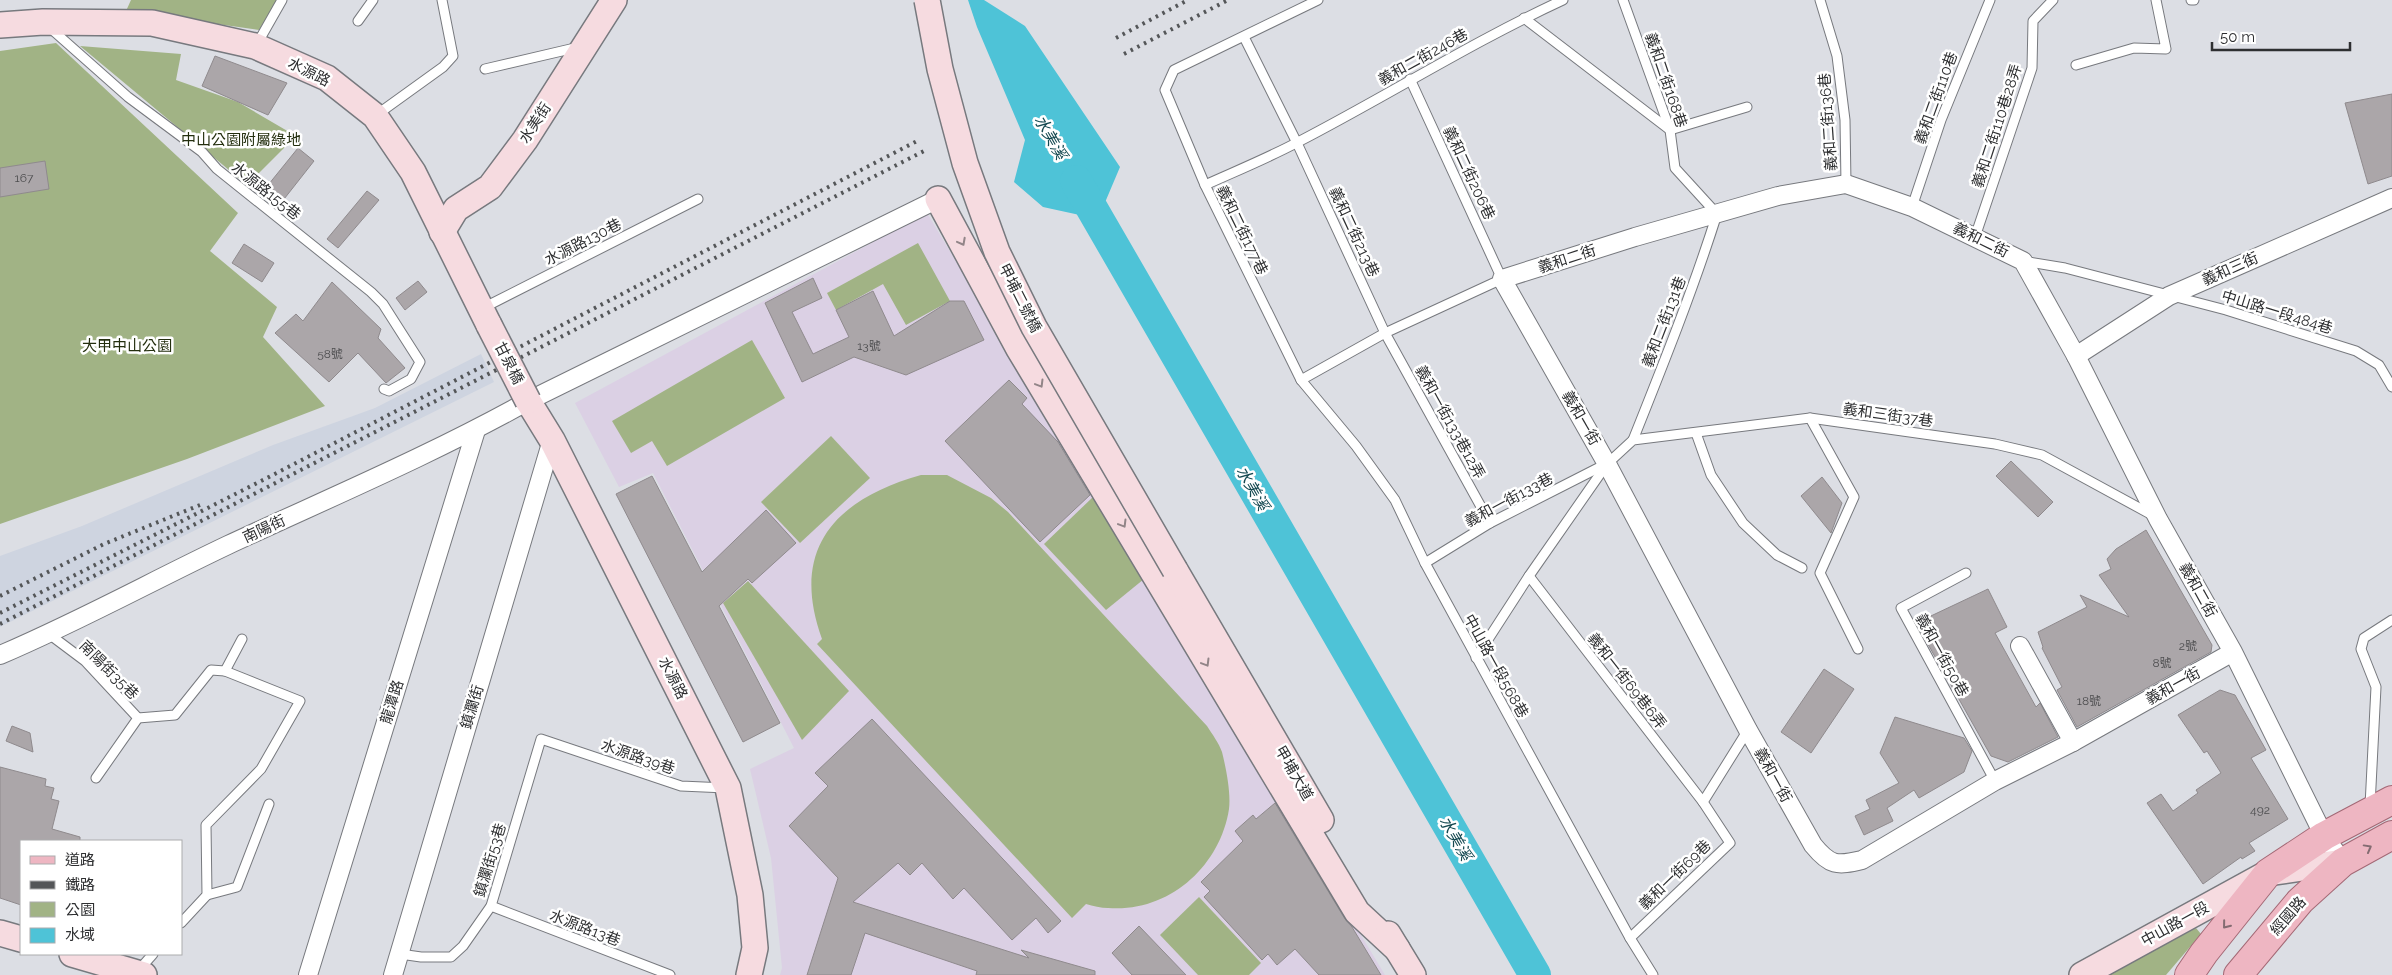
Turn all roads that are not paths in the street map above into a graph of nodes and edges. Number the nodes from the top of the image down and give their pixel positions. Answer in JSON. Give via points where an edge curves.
{"nodes":[{"id":1,"x":282,"y":0,"type":"edge"},
{"id":2,"x":373,"y":0,"type":"edge"},
{"id":3,"x":442,"y":0,"type":"edge"},
{"id":4,"x":614,"y":0,"type":"edge"},
{"id":5,"x":927,"y":0,"type":"edge"},
{"id":6,"x":1318,"y":0,"type":"edge"},
{"id":7,"x":1564,"y":0,"type":"edge"},
{"id":8,"x":1623,"y":0,"type":"edge"},
{"id":9,"x":1820,"y":0,"type":"edge"},
{"id":10,"x":1990,"y":0,"type":"edge"},
{"id":11,"x":2054,"y":0,"type":"edge"},
{"id":12,"x":2156,"y":0,"type":"edge"},
{"id":13,"x":3,"y":18,"type":"edge"},
{"id":14,"x":1524,"y":18,"type":"junction"},
{"id":15,"x":358,"y":21,"type":"dead end"},
{"id":16,"x":43,"y":22,"type":"junction"},
{"id":17,"x":1244,"y":37,"type":"junction"},
{"id":18,"x":255,"y":46,"type":"junction"},
{"id":19,"x":583,"y":47,"type":"junction"},
{"id":20,"x":2076,"y":65,"type":"dead end"},
{"id":21,"x":484,"y":69,"type":"dead end"},
{"id":22,"x":1410,"y":79,"type":"junction"},
{"id":23,"x":1747,"y":108,"type":"dead end"},
{"id":24,"x":375,"y":116,"type":"junction"},
{"id":25,"x":1670,"y":130,"type":"junction"},
{"id":26,"x":1297,"y":143,"type":"junction"},
{"id":27,"x":1846,"y":184,"type":"junction"},
{"id":28,"x":1204,"y":185,"type":"junction"},
{"id":29,"x":2392,"y":198,"type":"edge"},
{"id":30,"x":698,"y":199,"type":"dead end"},
{"id":31,"x":938,"y":199,"type":"joint"},
{"id":32,"x":1912,"y":207,"type":"junction"},
{"id":33,"x":1717,"y":214,"type":"junction"},
{"id":34,"x":442,"y":232,"type":"junction"},
{"id":35,"x":1975,"y":237,"type":"junction"},
{"id":36,"x":2023,"y":260,"type":"junction"},
{"id":37,"x":1502,"y":279,"type":"junction"},
{"id":38,"x":2169,"y":296,"type":"junction"},
{"id":39,"x":485,"y":317,"type":"junction"},
{"id":40,"x":1386,"y":333,"type":"junction"},
{"id":41,"x":2076,"y":356,"type":"junction"},
{"id":42,"x":1300,"y":380,"type":"junction"},
{"id":43,"x":2392,"y":386,"type":"edge"},
{"id":44,"x":384,"y":389,"type":"dead end"},
{"id":45,"x":528,"y":401,"type":"junction"},
{"id":46,"x":1810,"y":418,"type":"junction"},
{"id":47,"x":476,"y":430,"type":"junction"},
{"id":48,"x":1696,"y":433,"type":"junction"},
{"id":49,"x":552,"y":440,"type":"junction"},
{"id":50,"x":1633,"y":440,"type":"junction"},
{"id":51,"x":1607,"y":464,"type":"junction"},
{"id":52,"x":2158,"y":519,"type":"junction"},
{"id":53,"x":1490,"y":523,"type":"junction"},
{"id":54,"x":1425,"y":563,"type":"junction"},
{"id":55,"x":1802,"y":568,"type":"dead end"},
{"id":56,"x":1175,"y":570,"type":"joint"},
{"id":57,"x":1966,"y":573,"type":"dead end"},
{"id":58,"x":1529,"y":576,"type":"junction"},
{"id":59,"x":2392,"y":620,"type":"edge"},
{"id":60,"x":49,"y":634,"type":"junction"},
{"id":61,"x":242,"y":639,"type":"dead end"},
{"id":62,"x":2020,"y":646,"type":"dead end"},
{"id":63,"x":1858,"y":649,"type":"dead end"},
{"id":64,"x":2233,"y":652,"type":"junction"},
{"id":65,"x":0,"y":655,"type":"edge"},
{"id":66,"x":1476,"y":658,"type":"junction"},
{"id":67,"x":225,"y":671,"type":"junction"},
{"id":68,"x":138,"y":718,"type":"junction"},
{"id":69,"x":1748,"y":730,"type":"junction"},
{"id":70,"x":541,"y":739,"type":"joint"},
{"id":71,"x":2073,"y":742,"type":"junction"},
{"id":72,"x":96,"y":778,"type":"dead end"},
{"id":73,"x":1995,"y":781,"type":"junction"},
{"id":74,"x":728,"y":788,"type":"junction"},
{"id":75,"x":1703,"y":802,"type":"junction"},
{"id":76,"x":269,"y":804,"type":"dead end"},
{"id":77,"x":2381,"y":806,"type":"edge"},
{"id":78,"x":2392,"y":835,"type":"edge"},
{"id":79,"x":2324,"y":836,"type":"junction"},
{"id":80,"x":2344,"y":862,"type":"junction"},
{"id":81,"x":2268,"y":873,"type":"junction"},
{"id":82,"x":207,"y":895,"type":"junction"},
{"id":83,"x":491,"y":906,"type":"junction"},
{"id":84,"x":182,"y":922,"type":"edge"},
{"id":85,"x":0,"y":933,"type":"edge"},
{"id":86,"x":1630,"y":938,"type":"junction"},
{"id":87,"x":20,"y":939,"type":"edge"},
{"id":88,"x":1396,"y":948,"type":"junction"},
{"id":89,"x":400,"y":954,"type":"junction"},
{"id":90,"x":75,"y":955,"type":"edge"},
{"id":91,"x":152,"y":955,"type":"edge"},
{"id":92,"x":140,"y":974,"type":"edge"},
{"id":93,"x":308,"y":975,"type":"edge"},
{"id":94,"x":393,"y":975,"type":"edge"},
{"id":95,"x":670,"y":975,"type":"edge"},
{"id":96,"x":749,"y":975,"type":"edge"},
{"id":97,"x":1413,"y":975,"type":"edge"},
{"id":98,"x":1654,"y":975,"type":"edge"},
{"id":99,"x":2082,"y":975,"type":"edge"},
{"id":100,"x":2189,"y":975,"type":"edge"},
{"id":101,"x":2238,"y":975,"type":"edge"}],
"edges":[{"from":1,"to":18,"type":"lane"},
{"from":2,"to":15,"type":"lane"},
{"from":3,"to":24,"type":"lane","via":[[453,56]]},
{"from":4,"to":19,"type":"street","name":"水美街"},
{"from":5,"to":56,"type":"street","name":"甲埔二號橋","bridge":true,"via":[[940,68],[965,163],[997,252],[1034,327]]},
{"from":6,"to":17,"type":"lane"},
{"from":7,"to":14,"type":"lane","name":"義和二街246巷"},
{"from":8,"to":25,"type":"lane","name":"義和二街168巷"},
{"from":9,"to":27,"type":"lane","name":"義和二街136巷","via":[[1837,56],[1845,120]]},
{"from":10,"to":32,"type":"lane","name":"義和二街110巷","via":[[1941,120]]},
{"from":11,"to":35,"type":"lane","name":"義和二街110巷28弄","via":[[2032,21],[2032,68]]},
{"from":12,"to":20,"type":"lane","via":[[2166,49],[2134,48]]},
{"from":13,"to":16,"type":"street","name":"水源路"},
{"from":14,"to":22,"type":"lane","name":"義和二街246巷"},
{"from":14,"to":25,"type":"lane"},
{"from":16,"to":18,"type":"street","name":"水源路","via":[[152,23]]},
{"from":16,"to":44,"type":"lane","name":"水源路155巷","via":[[128,97],[202,152],[217,169],[371,292],[420,362],[411,378],[388,391]]},
{"from":17,"to":26,"type":"lane","name":"義和二街213巷"},
{"from":17,"to":28,"type":"lane","name":"義和二街177巷","via":[[1174,70],[1165,90]]},
{"from":18,"to":24,"type":"street","name":"水源路","via":[[327,78]]},
{"from":19,"to":21,"type":"lane"},
{"from":19,"to":34,"type":"street","name":"水美街","via":[[525,140],[490,188],[456,209]]},
{"from":22,"to":26,"type":"lane","name":"義和二街246巷"},
{"from":22,"to":37,"type":"lane","name":"義和二街206巷"},
{"from":23,"to":25,"type":"lane"},
{"from":24,"to":34,"type":"street","name":"水源路","via":[[413,172]]},
{"from":25,"to":33,"type":"lane","name":"義和二街168巷","via":[[1675,168]]},
{"from":26,"to":28,"type":"lane"},
{"from":26,"to":40,"type":"lane","name":"義和二街213巷"},
{"from":27,"to":32,"type":"street","name":"義和二街"},
{"from":27,"to":33,"type":"street","name":"義和二街","via":[[1778,196]]},
{"from":28,"to":42,"type":"lane","name":"義和二街177巷"},
{"from":29,"to":38,"type":"street","name":"義和三街"},
{"from":30,"to":39,"type":"lane","name":"水源路130巷"},
{"from":31,"to":45,"type":"street","name":"南陽街"},
{"from":31,"to":88,"type":"street","one_way":true,"via":[[1019,349],[1352,904]]},
{"from":32,"to":35,"type":"street","name":"義和二街"},
{"from":33,"to":37,"type":"street","name":"義和二街"},
{"from":33,"to":50,"type":"lane","name":"義和二街131巷","via":[[1694,286]]},
{"from":34,"to":39,"type":"street","name":"水源路"},
{"from":35,"to":36,"type":"street","name":"義和二街"},
{"from":36,"to":38,"type":"lane","name":"中山路一段484巷"},
{"from":36,"to":41,"type":"street","name":"義和二街"},
{"from":37,"to":40,"type":"lane","name":"義和二街"},
{"from":37,"to":51,"type":"street","name":"義和一街"},
{"from":38,"to":41,"type":"street","name":"義和三街"},
{"from":38,"to":43,"type":"lane","name":"中山路一段484巷","via":[[2226,310],[2356,351],[2379,365]]},
{"from":39,"to":45,"type":"street","name":"甘泉橋","bridge":true},
{"from":40,"to":42,"type":"lane","name":"義和二街"},
{"from":40,"to":53,"type":"lane","name":"義和一街133巷12弄"},
{"from":41,"to":52,"type":"street","name":"義和二街"},
{"from":42,"to":54,"type":"lane","name":"中山路一段568巷","via":[[1356,446],[1395,500]]},
{"from":45,"to":47,"type":"street","name":"南陽街"},
{"from":45,"to":49,"type":"street","name":"水源路"},
{"from":46,"to":48,"type":"lane","name":"義和三街37巷"},
{"from":46,"to":52,"type":"lane","name":"義和三街37巷","via":[[1996,444],[2042,455]]},
{"from":46,"to":63,"type":"lane","via":[[1854,497],[1820,573]]},
{"from":47,"to":60,"type":"street","name":"南陽街","via":[[234,542]]},
{"from":47,"to":93,"type":"street","name":"龍潭路"},
{"from":48,"to":50,"type":"lane","name":"義和三街37巷"},
{"from":48,"to":55,"type":"lane","via":[[1711,475],[1744,523],[1776,555]]},
{"from":49,"to":74,"type":"street","name":"水源路"},
{"from":49,"to":89,"type":"street","name":"鎮瀾街"},
{"from":50,"to":51,"type":"lane"},
{"from":51,"to":53,"type":"lane","name":"義和一街133巷"},
{"from":51,"to":58,"type":"lane"},
{"from":51,"to":69,"type":"street","name":"義和一街"},
{"from":52,"to":64,"type":"street","name":"義和二街"},
{"from":53,"to":54,"type":"lane","name":"義和一街133巷"},
{"from":54,"to":66,"type":"lane","name":"中山路一段568巷"},
{"from":56,"to":88,"type":"street","name":"甲埔大道"},
{"from":57,"to":73,"type":"lane","name":"義和一街50巷","via":[[1901,608]]},
{"from":58,"to":66,"type":"lane"},
{"from":58,"to":75,"type":"lane","name":"義和一街69巷6弄"},
{"from":59,"to":77,"type":"lane","via":[[2364,638],[2361,649],[2376,687]]},
{"from":60,"to":65,"type":"street","name":"南陽街"},
{"from":60,"to":68,"type":"lane","name":"南陽街35巷","via":[[85,661]]},
{"from":61,"to":67,"type":"lane"},
{"from":62,"to":71,"type":"street"},
{"from":64,"to":71,"type":"street","name":"義和一街"},
{"from":64,"to":79,"type":"street","name":"義和二街"},
{"from":66,"to":86,"type":"lane","name":"中山路一段568巷"},
{"from":67,"to":68,"type":"lane","via":[[211,670],[175,715]]},
{"from":67,"to":82,"type":"lane","via":[[300,701],[261,769],[206,825]]},
{"from":68,"to":72,"type":"lane","name":"南陽街35巷"},
{"from":69,"to":73,"type":"street","name":"義和一街","via":[[1812,845],[1825,860],[1841,865],[1862,860]]},
{"from":69,"to":75,"type":"lane"},
{"from":70,"to":74,"type":"lane","name":"水源路39巷","via":[[681,786]]},
{"from":70,"to":83,"type":"lane","name":"鎮瀾街53巷"},
{"from":71,"to":73,"type":"street","name":"義和一街"},
{"from":74,"to":96,"type":"street","name":"水源路","via":[[750,895],[755,948]]},
{"from":75,"to":86,"type":"lane","name":"義和一街69巷","via":[[1730,842]]},
{"from":76,"to":82,"type":"lane","via":[[237,887]]},
{"from":77,"to":79,"type":"main road","name":"中山路一段"},
{"from":80,"to":78,"type":"main road","name":"中山路一段","one_way":true},
{"from":79,"to":80,"type":"street","name":"義和二街"},
{"from":79,"to":81,"type":"main road","name":"中山路一段"},
{"from":80,"to":81,"type":"street","name":"中山路一段"},
{"from":80,"to":101,"type":"main road","name":"經國路","via":[[2300,901]]},
{"from":81,"to":99,"type":"street","name":"中山路一段"},
{"from":81,"to":100,"type":"main road","one_way":true},
{"from":82,"to":84,"type":"lane"},
{"from":83,"to":89,"type":"lane","name":"鎮瀾街53巷","via":[[452,957]]},
{"from":83,"to":95,"type":"lane","name":"水源路13巷"},
{"from":85,"to":87,"type":"street"},
{"from":86,"to":98,"type":"lane","name":"中山路一段568巷"},
{"from":88,"to":97,"type":"street","name":"甲埔大道"},
{"from":89,"to":94,"type":"street","name":"鎮瀾街"},
{"from":90,"to":92,"type":"street"},
{"from":91,"to":92,"type":"lane"}]}
